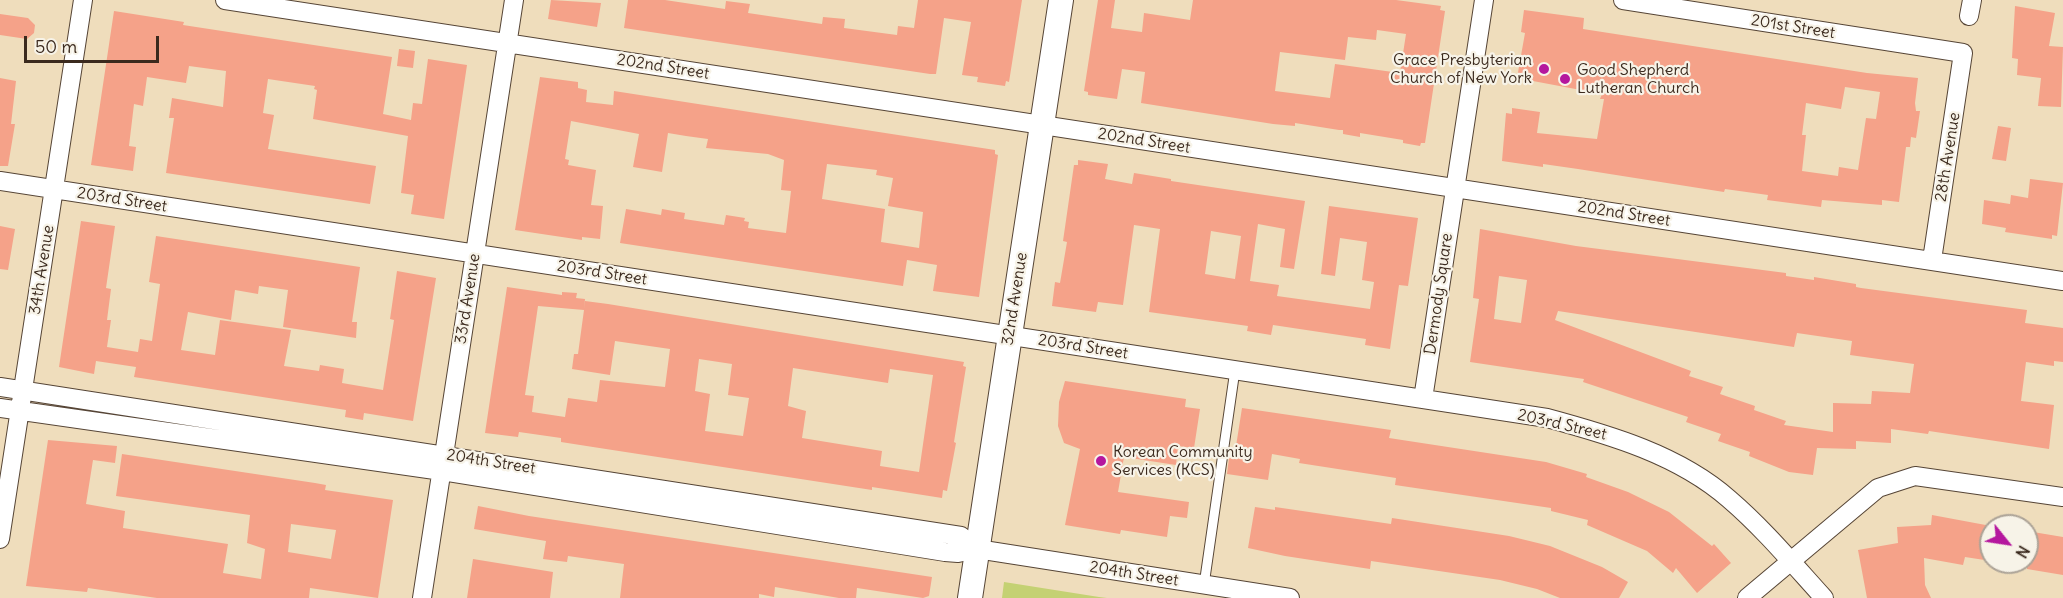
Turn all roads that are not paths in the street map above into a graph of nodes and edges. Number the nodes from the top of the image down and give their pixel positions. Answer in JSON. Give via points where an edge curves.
{"nodes":[{"id":1,"x":83,"y":0,"type":"edge"},
{"id":2,"x":225,"y":0,"type":"edge"},
{"id":3,"x":514,"y":0,"type":"edge"},
{"id":4,"x":1061,"y":0,"type":"edge"},
{"id":5,"x":1484,"y":0,"type":"edge"},
{"id":6,"x":1623,"y":0,"type":"edge"},
{"id":7,"x":508,"y":44,"type":"junction"},
{"id":8,"x":1963,"y":53,"type":"joint"},
{"id":9,"x":1042,"y":125,"type":"junction"},
{"id":10,"x":0,"y":181,"type":"edge"},
{"id":11,"x":54,"y":189,"type":"junction"},
{"id":12,"x":1455,"y":189,"type":"junction"},
{"id":13,"x":476,"y":254,"type":"junction"},
{"id":14,"x":1932,"y":261,"type":"junction"},
{"id":15,"x":2063,"y":281,"type":"edge"},
{"id":16,"x":1010,"y":336,"type":"junction"},
{"id":17,"x":1234,"y":370,"type":"junction"},
{"id":18,"x":0,"y":387,"type":"edge"},
{"id":19,"x":23,"y":391,"type":"junction"},
{"id":20,"x":1423,"y":399,"type":"junction"},
{"id":21,"x":0,"y":408,"type":"edge"},
{"id":22,"x":19,"y":411,"type":"junction"},
{"id":23,"x":443,"y":463,"type":"junction"},
{"id":24,"x":2063,"y":497,"type":"edge"},
{"id":25,"x":0,"y":539,"type":"edge"},
{"id":26,"x":977,"y":549,"type":"junction"},
{"id":27,"x":1789,"y":560,"type":"junction"},
{"id":28,"x":1204,"y":585,"type":"junction"},
{"id":29,"x":422,"y":598,"type":"edge"},
{"id":30,"x":970,"y":598,"type":"edge"},
{"id":31,"x":1290,"y":598,"type":"edge"},
{"id":32,"x":1747,"y":598,"type":"edge"},
{"id":33,"x":1824,"y":598,"type":"edge"}],
"edges":[{"from":1,"to":11,"type":"street","name":"34th Avenue"},
{"from":2,"to":7,"type":"street","name":"202nd Street"},
{"from":3,"to":7,"type":"street","name":"33rd Avenue"},
{"from":4,"to":9,"type":"street","name":"32nd Avenue"},
{"from":5,"to":12,"type":"street","name":"Dermody Square"},
{"from":6,"to":8,"type":"street","name":"201st Street"},
{"from":7,"to":9,"type":"street","name":"202nd Street"},
{"from":7,"to":13,"type":"street","name":"33rd Avenue"},
{"from":8,"to":14,"type":"street","name":"28th Avenue"},
{"from":9,"to":12,"type":"street","name":"202nd Street"},
{"from":9,"to":16,"type":"street","name":"32nd Avenue"},
{"from":10,"to":11,"type":"street","name":"203rd Street"},
{"from":11,"to":13,"type":"street","name":"203rd Street"},
{"from":11,"to":19,"type":"street","name":"34th Avenue"},
{"from":12,"to":14,"type":"street","name":"202nd Street"},
{"from":12,"to":20,"type":"street","name":"Dermody Square"},
{"from":13,"to":16,"type":"street","name":"203rd Street"},
{"from":13,"to":23,"type":"street","name":"33rd Avenue"},
{"from":14,"to":15,"type":"street","name":"202nd Street"},
{"from":16,"to":17,"type":"street","name":"203rd Street"},
{"from":16,"to":26,"type":"street","name":"32nd Avenue"},
{"from":17,"to":20,"type":"street","name":"203rd Street"},
{"from":17,"to":28,"type":"lane"},
{"from":18,"to":19,"type":"street","name":"204th Street"},
{"from":19,"to":22,"type":"street","name":"34th Avenue"},
{"from":19,"to":23,"type":"street","name":"204th Street"},
{"from":20,"to":27,"type":"street","name":"203rd Street","via":[[1547,418],[1643,448],[1728,497]]},
{"from":21,"to":22,"type":"street","name":"204th Street"},
{"from":22,"to":23,"type":"street","name":"204th Street"},
{"from":22,"to":25,"type":"street","name":"34th Avenue"},
{"from":23,"to":26,"type":"street","name":"204th Street","via":[[945,552]]},
{"from":23,"to":29,"type":"street","name":"33rd Avenue"},
{"from":24,"to":27,"type":"street","via":[[1915,476],[1878,488]]},
{"from":26,"to":28,"type":"street","name":"204th Street"},
{"from":26,"to":30,"type":"street","name":"32nd Avenue"},
{"from":27,"to":32,"type":"street"},
{"from":27,"to":33,"type":"street"},
{"from":28,"to":31,"type":"street","name":"204th Street"}]}
